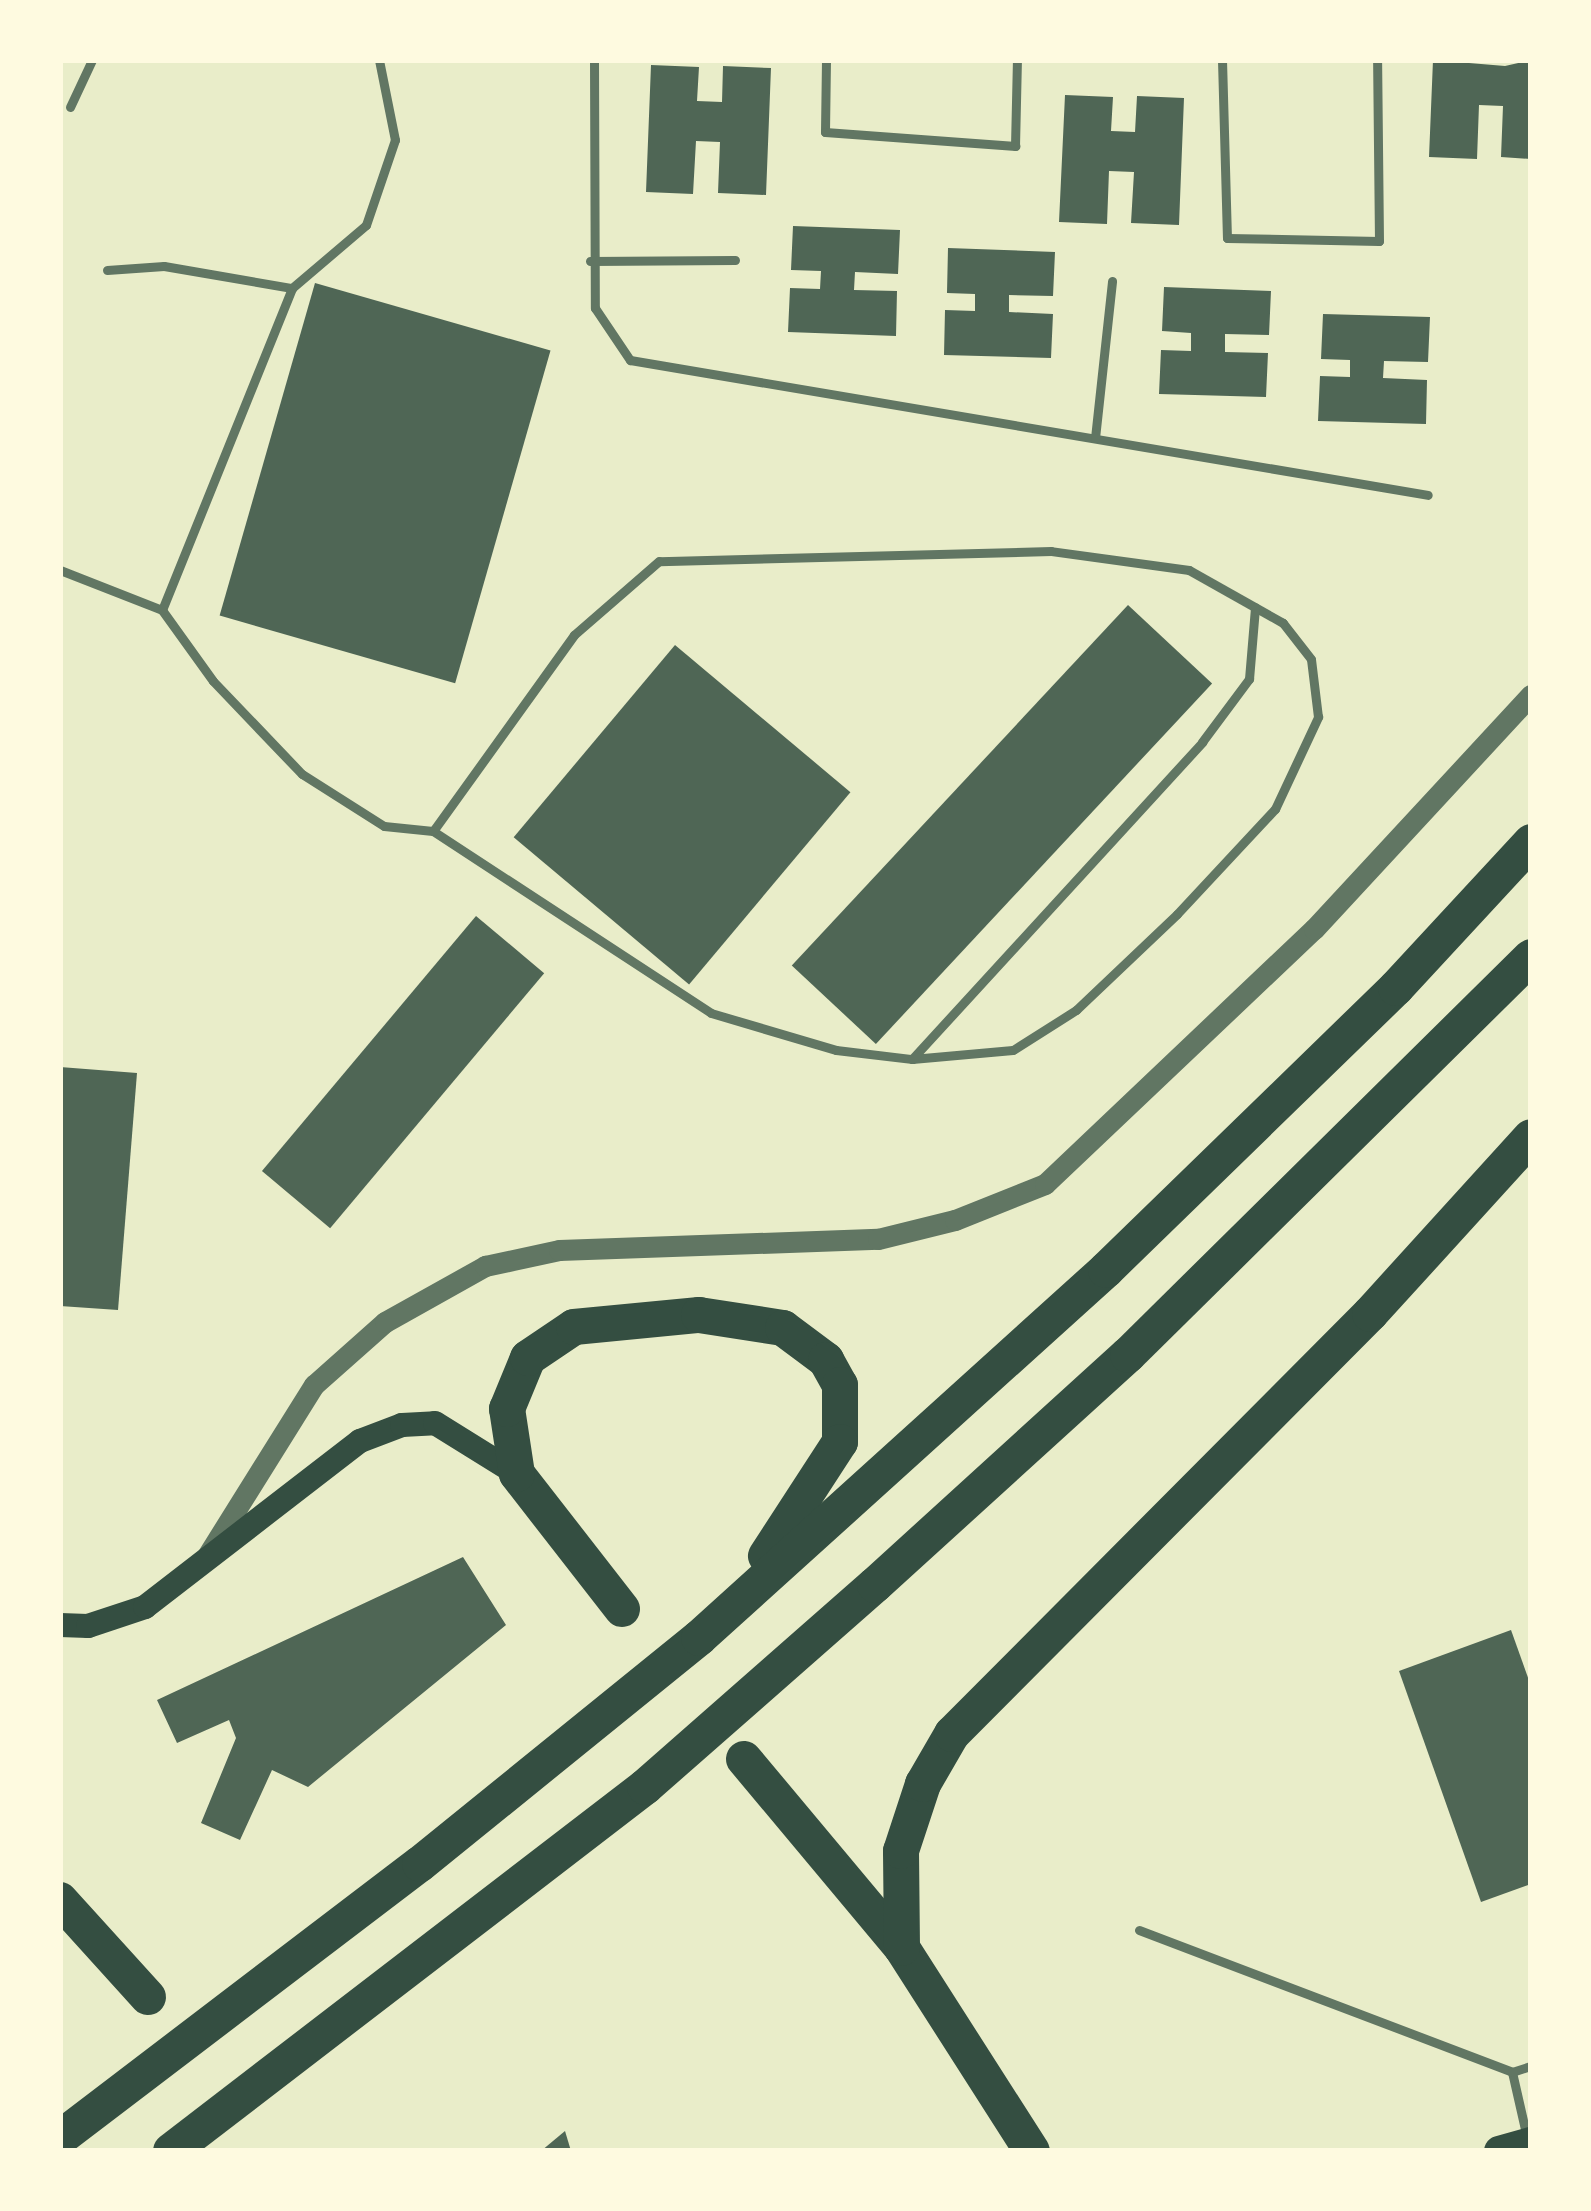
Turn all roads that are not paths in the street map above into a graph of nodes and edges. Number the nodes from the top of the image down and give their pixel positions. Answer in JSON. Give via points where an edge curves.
{"nodes":[{"id":1,"x":92,"y":60,"type":"edge"},
{"id":2,"x":379,"y":60,"type":"edge"},
{"id":3,"x":595,"y":60,"type":"edge"},
{"id":4,"x":826,"y":60,"type":"edge"},
{"id":5,"x":1017,"y":60,"type":"edge"},
{"id":6,"x":1222,"y":60,"type":"edge"},
{"id":7,"x":1377,"y":60,"type":"edge"},
{"id":8,"x":70,"y":107,"type":"dead end"},
{"id":9,"x":735,"y":260,"type":"dead end"},
{"id":10,"x":590,"y":261,"type":"junction"},
{"id":11,"x":107,"y":270,"type":"dead end"},
{"id":12,"x":1112,"y":281,"type":"dead end"},
{"id":13,"x":292,"y":288,"type":"junction"},
{"id":14,"x":1095,"y":438,"type":"junction"},
{"id":15,"x":1428,"y":495,"type":"dead end"},
{"id":16,"x":60,"y":570,"type":"edge"},
{"id":17,"x":1255,"y":607,"type":"junction"},
{"id":18,"x":162,"y":610,"type":"junction"},
{"id":19,"x":1531,"y":695,"type":"edge"},
{"id":20,"x":433,"y":831,"type":"junction"},
{"id":21,"x":1531,"y":842,"type":"edge"},
{"id":22,"x":1531,"y":957,"type":"edge"},
{"id":23,"x":912,"y":1059,"type":"junction"},
{"id":24,"x":1531,"y":1137,"type":"edge"},
{"id":25,"x":517,"y":1474,"type":"junction"},
{"id":26,"x":198,"y":1574,"type":"junction"},
{"id":27,"x":622,"y":1609,"type":"dead end"},
{"id":28,"x":60,"y":1625,"type":"edge"},
{"id":29,"x":700,"y":1638,"type":"junction"},
{"id":30,"x":744,"y":1759,"type":"dead end"},
{"id":31,"x":60,"y":1900,"type":"edge"},
{"id":32,"x":1138,"y":1930,"type":"dead end"},
{"id":33,"x":902,"y":1948,"type":"junction"},
{"id":34,"x":148,"y":1997,"type":"dead end"},
{"id":35,"x":1531,"y":2066,"type":"edge"},
{"id":36,"x":1512,"y":2072,"type":"junction"},
{"id":37,"x":134,"y":2082,"type":"junction"},
{"id":38,"x":60,"y":2115,"type":"edge"},
{"id":39,"x":60,"y":2138,"type":"edge"},
{"id":40,"x":1520,"y":2145,"type":"edge"},
{"id":41,"x":1032,"y":2146,"type":"edge"},
{"id":42,"x":171,"y":2151,"type":"edge"}],
"edges":[{"from":1,"to":8,"type":"lane"},
{"from":2,"to":13,"type":"lane","via":[[395,140],[366,225]]},
{"from":3,"to":10,"type":"lane"},
{"from":4,"to":5,"type":"lane","via":[[825,132],[1016,146]]},
{"from":6,"to":7,"type":"lane","via":[[1227,238],[1379,241]]},
{"from":9,"to":10,"type":"lane"},
{"from":10,"to":14,"type":"lane","via":[[595,308],[630,360]]},
{"from":11,"to":13,"type":"lane","via":[[164,266]]},
{"from":12,"to":14,"type":"lane"},
{"from":13,"to":18,"type":"lane"},
{"from":14,"to":15,"type":"lane"},
{"from":16,"to":18,"type":"lane"},
{"from":17,"to":20,"type":"lane","via":[[1189,570],[1051,551],[658,562],[574,635]]},
{"from":17,"to":23,"type":"lane","via":[[1249,679],[1202,742]]},
{"from":17,"to":23,"type":"lane","via":[[1283,623],[1311,659],[1318,717],[1275,809],[1076,1010],[1013,1050]]},
{"from":18,"to":20,"type":"lane","via":[[213,681],[302,774],[384,826]]},
{"from":19,"to":26,"type":"street","via":[[1233,1010],[1045,1184],[878,1240],[560,1250],[485,1266],[386,1322],[314,1385]]},
{"from":20,"to":23,"type":"lane","via":[[711,1012],[836,1050]]},
{"from":21,"to":29,"type":"highway","via":[[1396,988],[1106,1270]]},
{"from":22,"to":42,"type":"highway","via":[[1180,1306],[858,1601],[645,1786]]},
{"from":24,"to":33,"type":"highway","via":[[1370,1314],[952,1734],[914,1805],[902,1851]]},
{"from":25,"to":26,"type":"main road","via":[[435,1423],[402,1425],[360,1441]]},
{"from":25,"to":27,"type":"highway"},
{"from":25,"to":29,"type":"highway","via":[[507,1408],[528,1358],[574,1327],[699,1315],[783,1328],[808,1341],[840,1385],[840,1442],[806,1501]]},
{"from":26,"to":28,"type":"main road","via":[[145,1607],[88,1626]]},
{"from":29,"to":37,"type":"highway"},
{"from":30,"to":33,"type":"highway"},
{"from":31,"to":34,"type":"highway"},
{"from":32,"to":36,"type":"lane"},
{"from":33,"to":41,"type":"highway"},
{"from":35,"to":36,"type":"lane"},
{"from":36,"to":40,"type":"lane"},
{"from":37,"to":38,"type":"highway"},
{"from":37,"to":39,"type":"highway"}]}
